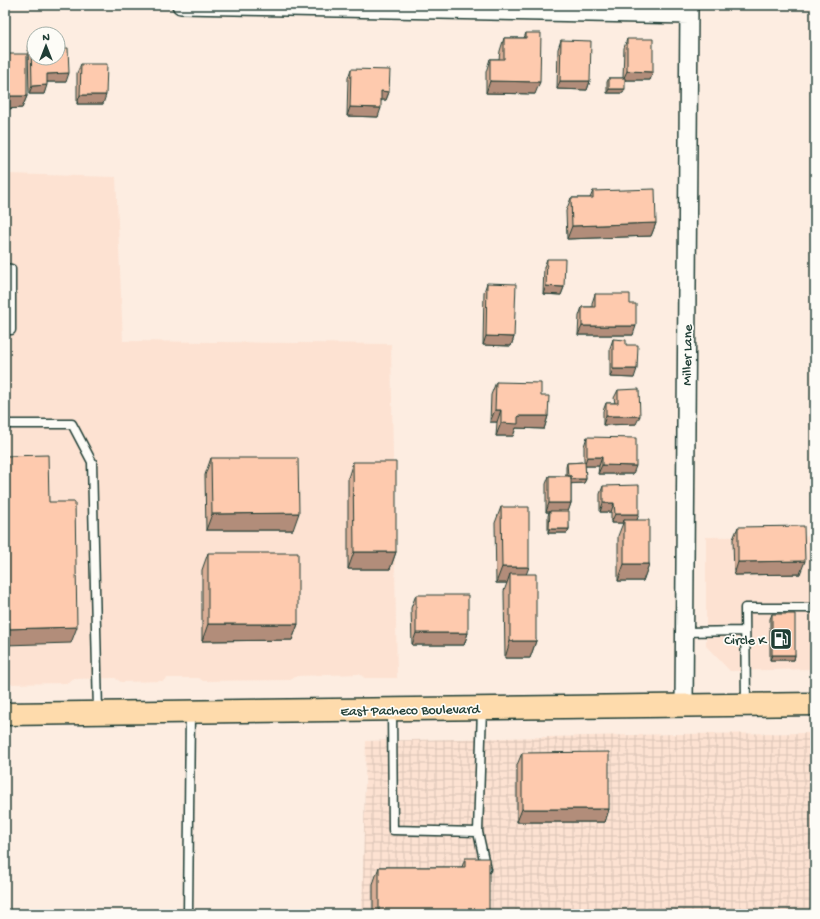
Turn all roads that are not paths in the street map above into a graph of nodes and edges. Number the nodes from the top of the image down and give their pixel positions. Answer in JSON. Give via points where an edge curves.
{"nodes":[{"id":1,"x":180,"y":5,"type":"edge"},
{"id":2,"x":689,"y":10,"type":"edge"},
{"id":3,"x":5,"y":268,"type":"edge"},
{"id":4,"x":5,"y":330,"type":"edge"},
{"id":5,"x":5,"y":424,"type":"edge"},
{"id":6,"x":815,"y":608,"type":"edge"},
{"id":7,"x":745,"y":631,"type":"junction"},
{"id":8,"x":684,"y":632,"type":"junction"},
{"id":9,"x":815,"y":704,"type":"edge"},
{"id":10,"x":746,"y":705,"type":"junction"},
{"id":11,"x":684,"y":706,"type":"junction"},
{"id":12,"x":482,"y":708,"type":"junction"},
{"id":13,"x":392,"y":709,"type":"junction"},
{"id":14,"x":98,"y":712,"type":"junction"},
{"id":15,"x":190,"y":712,"type":"junction"},
{"id":16,"x":5,"y":714,"type":"edge"},
{"id":17,"x":478,"y":832,"type":"junction"},
{"id":18,"x":486,"y":875,"type":"edge"},
{"id":19,"x":188,"y":914,"type":"edge"}],
"edges":[{"from":1,"to":2,"type":"street"},
{"from":2,"to":8,"type":"street","name":"Miller Lane"},
{"from":3,"to":4,"type":"lane","via":[[11,268],[11,330]]},
{"from":5,"to":14,"type":"lane","via":[[72,424],[92,462]]},
{"from":6,"to":7,"type":"lane","via":[[745,608]]},
{"from":7,"to":8,"type":"lane"},
{"from":7,"to":10,"type":"lane"},
{"from":8,"to":11,"type":"street","name":"Miller Lane"},
{"from":9,"to":10,"type":"highway","name":"East Pacheco Boulevard"},
{"from":10,"to":11,"type":"highway","name":"East Pacheco Boulevard"},
{"from":11,"to":12,"type":"highway","name":"East Pacheco Boulevard"},
{"from":12,"to":13,"type":"highway","name":"East Pacheco Boulevard"},
{"from":12,"to":17,"type":"lane"},
{"from":13,"to":15,"type":"highway","name":"East Pacheco Boulevard"},
{"from":13,"to":17,"type":"lane","via":[[393,830]]},
{"from":14,"to":15,"type":"highway","name":"East Pacheco Boulevard"},
{"from":14,"to":16,"type":"highway","name":"East Pacheco Boulevard"},
{"from":15,"to":19,"type":"lane"},
{"from":17,"to":18,"type":"lane"}]}
